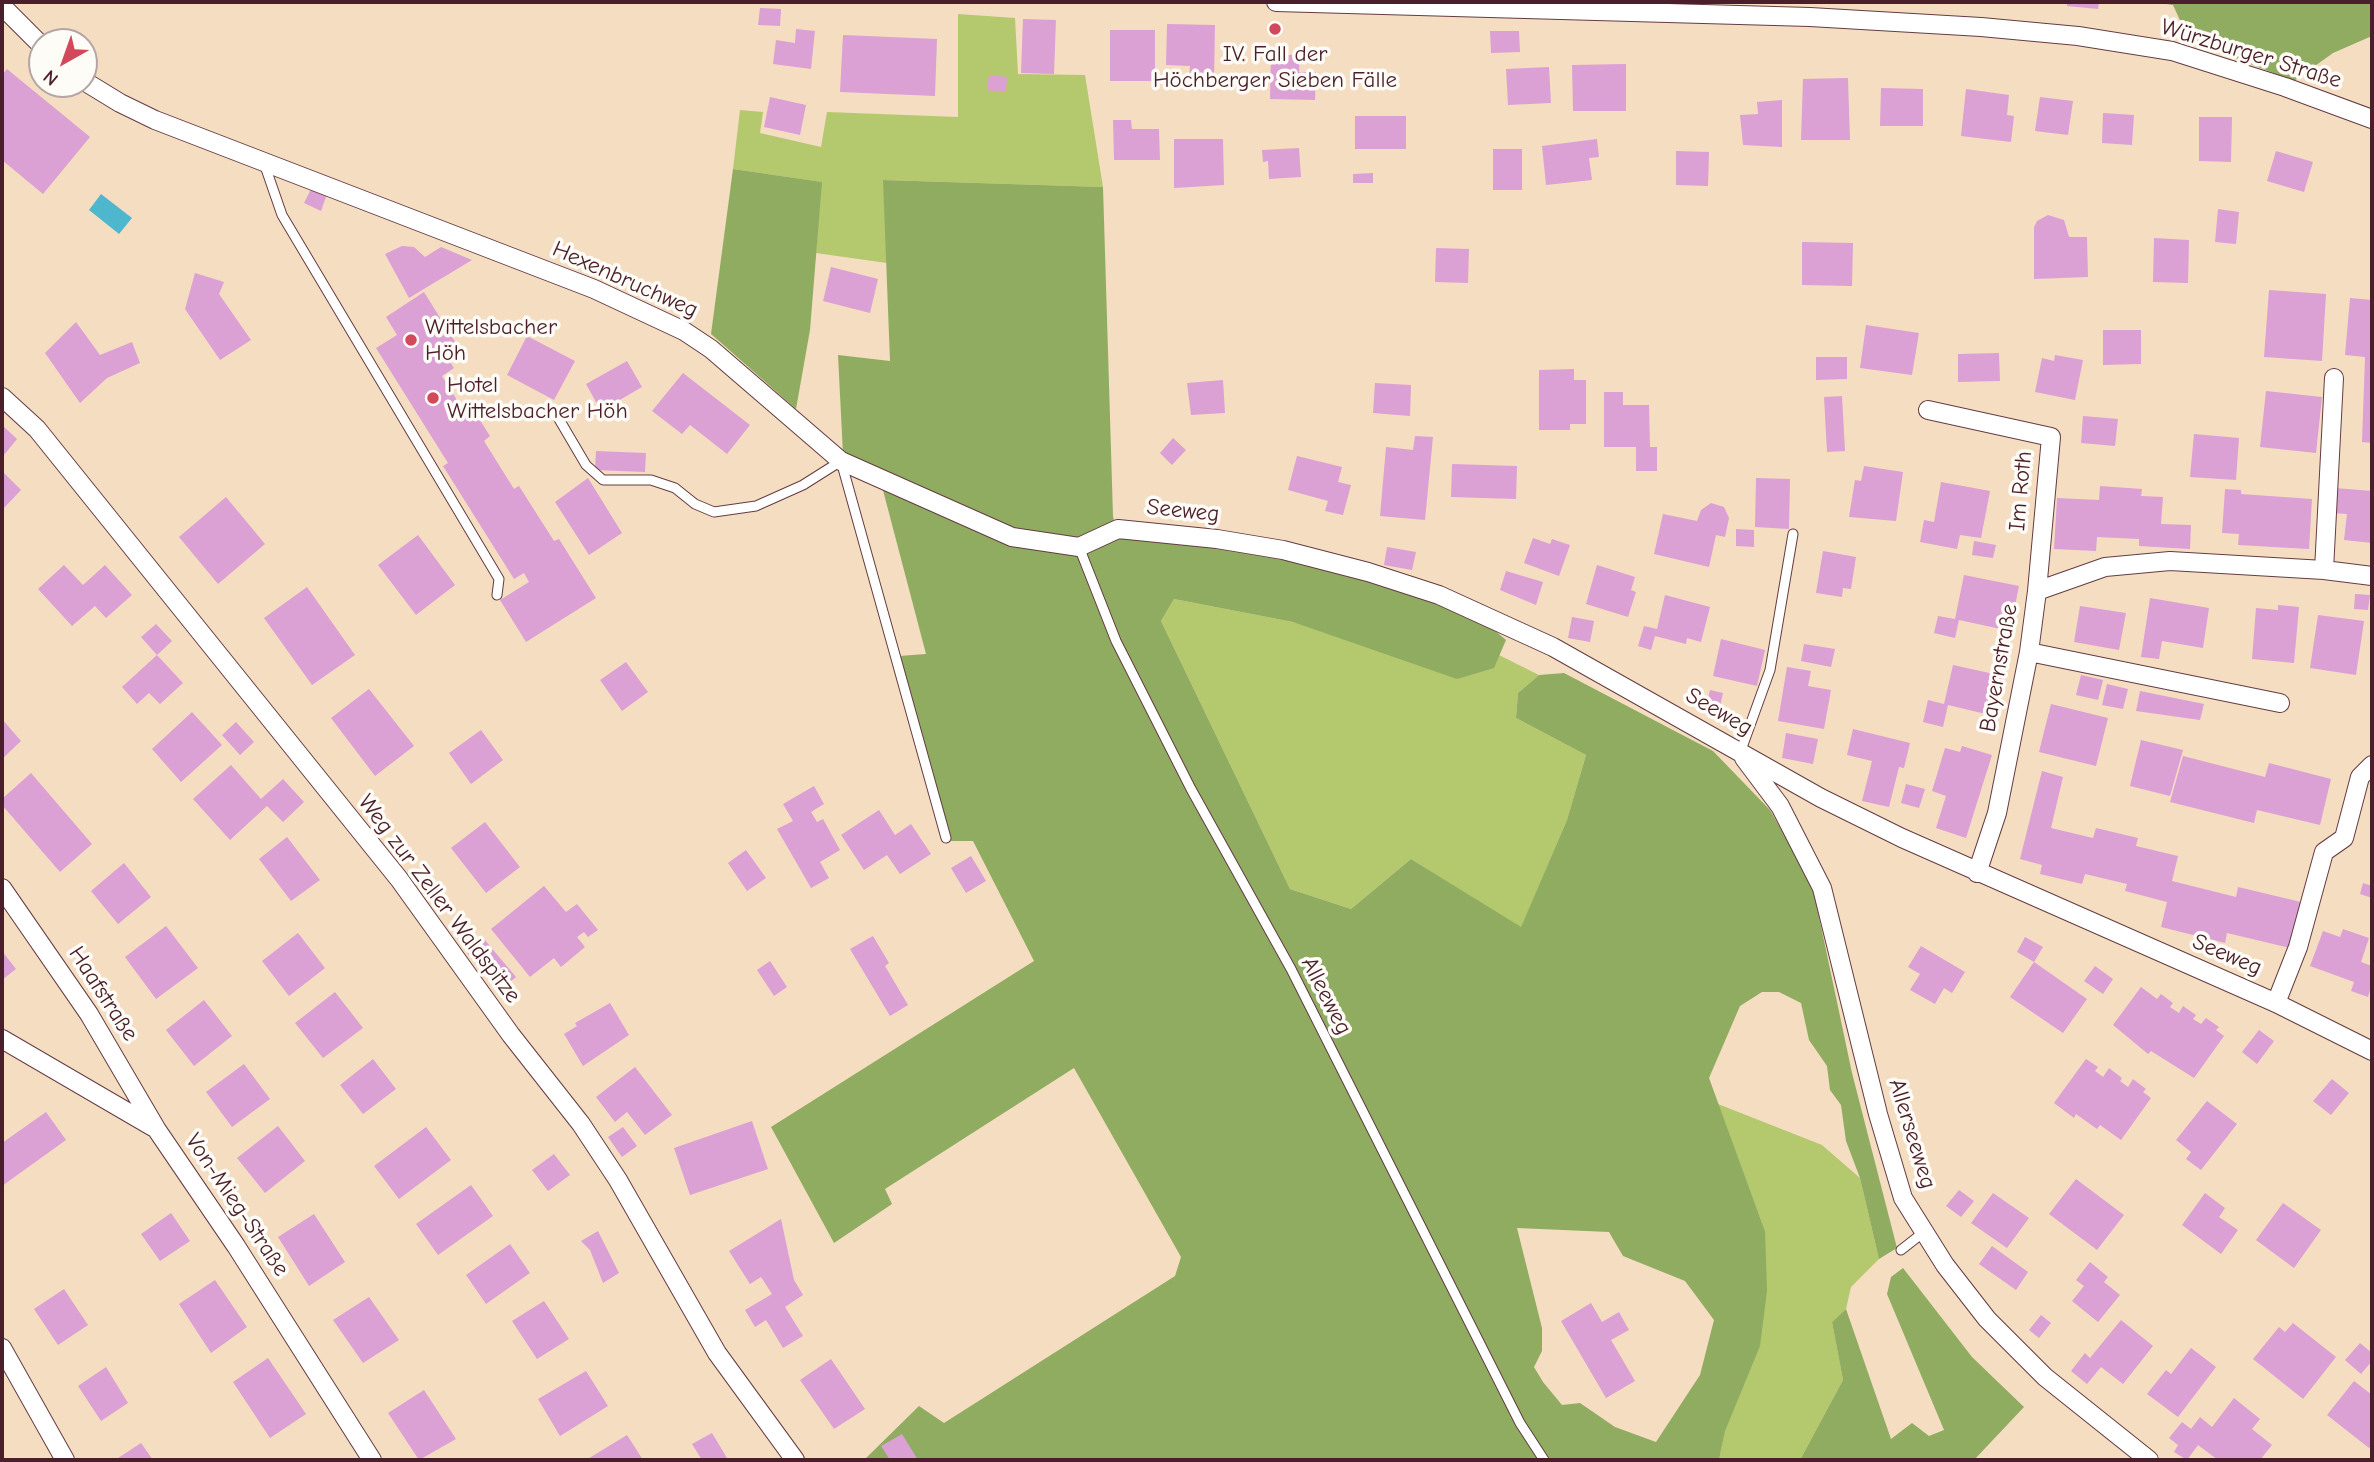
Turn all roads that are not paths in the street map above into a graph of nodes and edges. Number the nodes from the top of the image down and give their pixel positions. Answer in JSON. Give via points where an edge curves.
{"nodes":[{"id":1,"x":1276,"y":2,"type":"edge"},
{"id":2,"x":2,"y":6,"type":"edge"},
{"id":3,"x":28,"y":32,"type":"edge"},
{"id":4,"x":98,"y":90,"type":"edge"},
{"id":5,"x":2372,"y":119,"type":"edge"},
{"id":6,"x":263,"y":161,"type":"junction"},
{"id":7,"x":2334,"y":378,"type":"dead end"},
{"id":8,"x":2,"y":397,"type":"edge"},
{"id":9,"x":1928,"y":410,"type":"dead end"},
{"id":10,"x":556,"y":414,"type":"dead end"},
{"id":11,"x":841,"y":461,"type":"junction"},
{"id":12,"x":1793,"y":534,"type":"dead end"},
{"id":13,"x":1079,"y":547,"type":"junction"},
{"id":14,"x":2324,"y":570,"type":"junction"},
{"id":15,"x":2372,"y":576,"type":"edge"},
{"id":16,"x":2037,"y":591,"type":"junction"},
{"id":17,"x":497,"y":595,"type":"dead end"},
{"id":18,"x":2029,"y":652,"type":"junction"},
{"id":19,"x":2280,"y":703,"type":"dead end"},
{"id":20,"x":1740,"y":753,"type":"junction"},
{"id":21,"x":2372,"y":765,"type":"edge"},
{"id":22,"x":946,"y":838,"type":"dead end"},
{"id":23,"x":1977,"y":873,"type":"junction"},
{"id":24,"x":2,"y":888,"type":"edge"},
{"id":25,"x":2276,"y":1003,"type":"junction"},
{"id":26,"x":2,"y":1039,"type":"edge"},
{"id":27,"x":2372,"y":1051,"type":"edge"},
{"id":28,"x":157,"y":1130,"type":"junction"},
{"id":29,"x":1924,"y":1232,"type":"junction"},
{"id":30,"x":1901,"y":1250,"type":"dead end"},
{"id":31,"x":2,"y":1348,"type":"edge"},
{"id":32,"x":65,"y":1460,"type":"edge"},
{"id":33,"x":372,"y":1460,"type":"edge"},
{"id":34,"x":795,"y":1460,"type":"edge"},
{"id":35,"x":1544,"y":1460,"type":"edge"},
{"id":36,"x":2149,"y":1460,"type":"edge"}],
"edges":[{"from":1,"to":5,"type":"street","name":"Würzburger Straße","via":[[1810,17],[2078,36],[2172,51]]},
{"from":2,"to":3,"type":"street"},
{"from":4,"to":6,"type":"street","name":"Hexenbruchweg","via":[[155,120]]},
{"from":6,"to":11,"type":"street","name":"Hexenbruchweg","via":[[594,289],[684,331]]},
{"from":6,"to":17,"type":"lane","via":[[282,215],[499,579]]},
{"from":7,"to":14,"type":"street"},
{"from":8,"to":34,"type":"street","name":"Weg zur Zeller Waldspitze","via":[[37,429],[398,879],[581,1124],[717,1353]]},
{"from":9,"to":16,"type":"street","name":"Im Roth","via":[[2051,437]]},
{"from":10,"to":11,"type":"lane","via":[[586,465],[603,480],[651,480],[714,512],[756,506]]},
{"from":11,"to":13,"type":"street","name":"Hexenbruchweg","via":[[1012,537]]},
{"from":11,"to":22,"type":"lane"},
{"from":12,"to":20,"type":"lane","via":[[1770,670]]},
{"from":13,"to":20,"type":"street","name":"Seeweg","via":[[1118,529],[1283,550],[1368,572],[1439,595],[1553,647]]},
{"from":13,"to":35,"type":"lane","name":"Alleeweg","via":[[1116,641],[1191,789],[1291,969],[1520,1423]]},
{"from":14,"to":15,"type":"street","name":"Bayernstraße"},
{"from":14,"to":16,"type":"street","name":"Bayernstraße","via":[[2171,561],[2105,567]]},
{"from":16,"to":18,"type":"street","name":"Bayernstraße"},
{"from":18,"to":19,"type":"street"},
{"from":18,"to":23,"type":"street","name":"Bayernstraße","via":[[1997,813]]},
{"from":20,"to":23,"type":"street","name":"Seeweg"},
{"from":20,"to":29,"type":"street","name":"Allerseeweg","via":[[1780,806],[1822,888],[1881,1126],[1903,1198]]},
{"from":21,"to":25,"type":"street","name":"Seeweg","via":[[2360,777],[2344,838],[2324,852],[2298,947]]},
{"from":23,"to":25,"type":"street","name":"Seeweg"},
{"from":24,"to":28,"type":"street","name":"Haafstraße","via":[[89,1014]]},
{"from":25,"to":27,"type":"street","name":"Seeweg"},
{"from":26,"to":28,"type":"street","name":"Von-Mieg-Straße"},
{"from":28,"to":33,"type":"street","name":"Von-Mieg-Straße"},
{"from":29,"to":30,"type":"lane"},
{"from":29,"to":36,"type":"street","name":"Allerseeweg","via":[[1987,1320],[2045,1377]]},
{"from":31,"to":32,"type":"street"}]}
